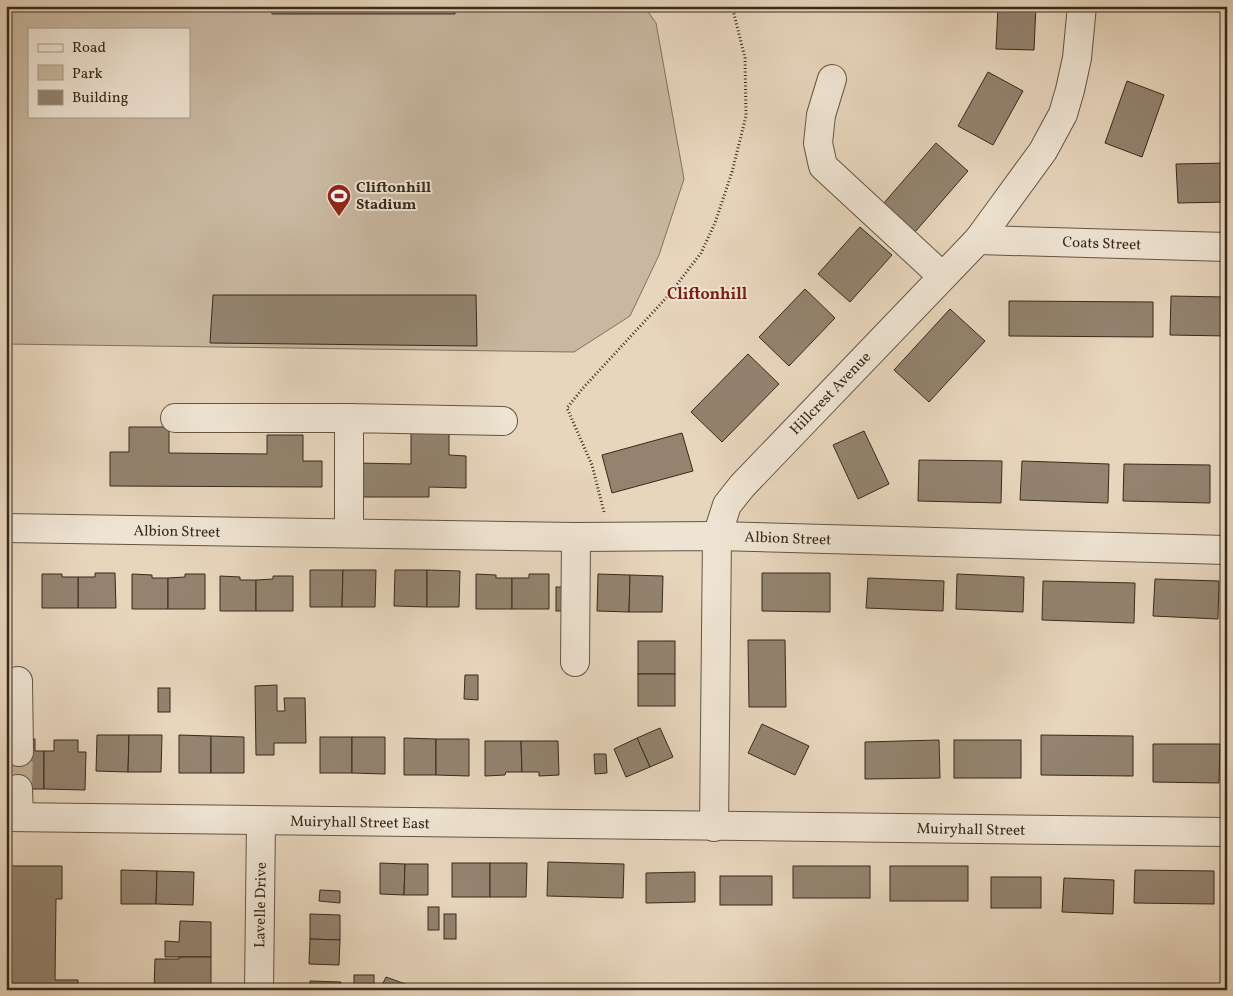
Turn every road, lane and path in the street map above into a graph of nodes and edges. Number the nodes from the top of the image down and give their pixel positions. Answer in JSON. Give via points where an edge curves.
{"nodes":[{"id":1,"x":732,"y":6,"type":"edge"},
{"id":2,"x":1082,"y":6,"type":"edge"},
{"id":3,"x":832,"y":79,"type":"dead end"},
{"id":4,"x":978,"y":240,"type":"junction"},
{"id":5,"x":1227,"y":247,"type":"edge"},
{"id":6,"x":942,"y":276,"type":"junction"},
{"id":7,"x":175,"y":418,"type":"dead end"},
{"id":8,"x":349,"y":418,"type":"junction"},
{"id":9,"x":503,"y":421,"type":"dead end"},
{"id":10,"x":6,"y":528,"type":"edge"},
{"id":11,"x":349,"y":533,"type":"junction"},
{"id":12,"x":717,"y":536,"type":"junction"},
{"id":13,"x":576,"y":537,"type":"junction"},
{"id":14,"x":610,"y":537,"type":"junction"},
{"id":15,"x":1227,"y":550,"type":"edge"},
{"id":16,"x":576,"y":662,"type":"dead end"},
{"id":17,"x":18,"y":681,"type":"dead end"},
{"id":18,"x":19,"y":752,"type":"tunnel mouth"},
{"id":19,"x":18,"y":789,"type":"tunnel mouth"},
{"id":20,"x":13,"y":817,"type":"edge"},
{"id":21,"x":262,"y":821,"type":"junction"},
{"id":22,"x":714,"y":827,"type":"junction"},
{"id":23,"x":1227,"y":832,"type":"edge"},
{"id":24,"x":259,"y":990,"type":"edge"}],
"edges":[{"from":1,"to":14,"type":"path","via":[[745,58],[746,116],[715,223],[701,253],[668,296],[567,408],[592,465]]},
{"from":2,"to":4,"type":"street","name":"Hillcrest Avenue","via":[[1077,58],[1063,114],[1043,151]]},
{"from":3,"to":6,"type":"street","via":[[821,115],[818,143],[823,166]]},
{"from":4,"to":5,"type":"street","name":"Coats Street"},
{"from":4,"to":6,"type":"street","name":"Hillcrest Avenue"},
{"from":6,"to":12,"type":"street","name":"Hillcrest Avenue","via":[[742,486],[727,505]]},
{"from":7,"to":8,"type":"street"},
{"from":8,"to":9,"type":"street"},
{"from":8,"to":11,"type":"street"},
{"from":10,"to":11,"type":"street","name":"Albion Street"},
{"from":11,"to":13,"type":"street","name":"Albion Street"},
{"from":12,"to":14,"type":"street","name":"Albion Street"},
{"from":12,"to":15,"type":"street","name":"Albion Street"},
{"from":12,"to":22,"type":"street","name":"Hillcrest Avenue"},
{"from":13,"to":14,"type":"street","name":"Albion Street"},
{"from":13,"to":16,"type":"street"},
{"from":17,"to":18,"type":"street"},
{"from":19,"to":20,"type":"street"},
{"from":20,"to":21,"type":"street","name":"Muiryhall Street East"},
{"from":21,"to":22,"type":"street","name":"Muiryhall Street East"},
{"from":21,"to":24,"type":"street","name":"Lavelle Drive"},
{"from":22,"to":23,"type":"street","name":"Muiryhall Street"}]}
